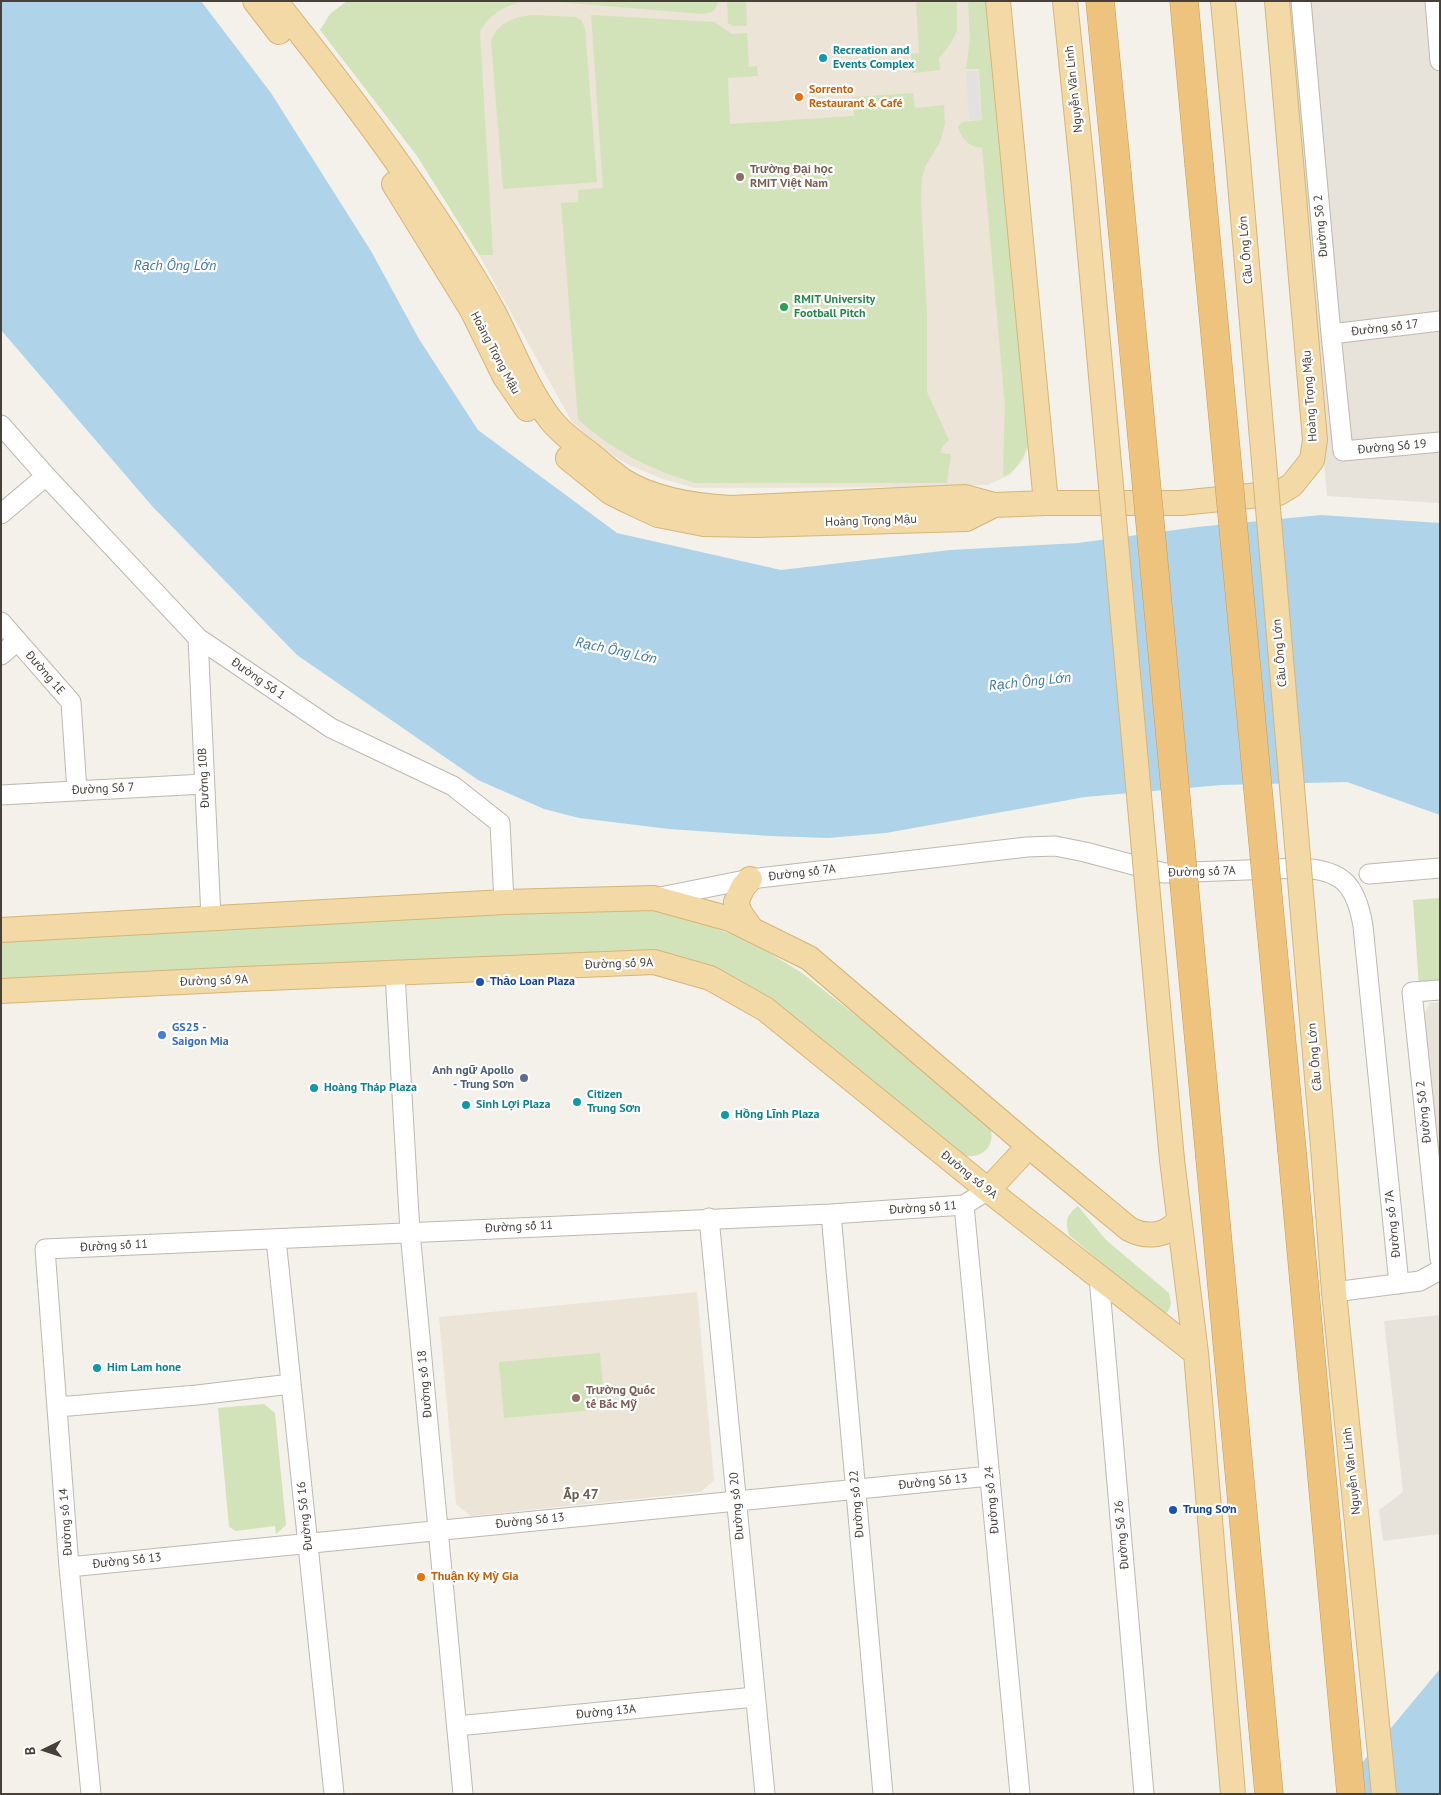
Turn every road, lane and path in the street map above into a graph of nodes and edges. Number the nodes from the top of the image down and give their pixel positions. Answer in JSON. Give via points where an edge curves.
{"nodes":[{"id":1,"x":255,"y":1,"type":"edge"},
{"id":2,"x":275,"y":1,"type":"edge"},
{"id":3,"x":998,"y":1,"type":"edge"},
{"id":4,"x":1065,"y":1,"type":"edge"},
{"id":5,"x":1100,"y":1,"type":"edge"},
{"id":6,"x":1184,"y":1,"type":"edge"},
{"id":7,"x":1223,"y":1,"type":"edge"},
{"id":8,"x":1277,"y":1,"type":"edge"},
{"id":9,"x":1301,"y":1,"type":"edge"},
{"id":10,"x":1435,"y":1,"type":"edge"},
{"id":11,"x":1439,"y":30,"type":"edge"},
{"id":12,"x":1440,"y":61,"type":"edge"},
{"id":13,"x":1440,"y":321,"type":"edge"},
{"id":14,"x":1331,"y":334,"type":"junction"},
{"id":15,"x":1,"y":425,"type":"edge"},
{"id":16,"x":1440,"y":442,"type":"edge"},
{"id":17,"x":1344,"y":451,"type":"joint"},
{"id":18,"x":46,"y":476,"type":"junction"},
{"id":19,"x":1046,"y":503,"type":"junction"},
{"id":20,"x":994,"y":505,"type":"junction"},
{"id":21,"x":1,"y":514,"type":"edge"},
{"id":22,"x":1,"y":622,"type":"edge"},
{"id":23,"x":198,"y":638,"type":"junction"},
{"id":24,"x":18,"y":641,"type":"junction"},
{"id":25,"x":1,"y":654,"type":"edge"},
{"id":26,"x":204,"y":784,"type":"junction"},
{"id":27,"x":77,"y":791,"type":"junction"},
{"id":28,"x":1,"y":794,"type":"edge"},
{"id":29,"x":1440,"y":868,"type":"edge"},
{"id":30,"x":1369,"y":874,"type":"dead end"},
{"id":31,"x":750,"y":879,"type":"junction"},
{"id":32,"x":654,"y":898,"type":"junction"},
{"id":33,"x":504,"y":902,"type":"junction"},
{"id":34,"x":211,"y":918,"type":"junction"},
{"id":35,"x":1,"y":930,"type":"edge"},
{"id":36,"x":752,"y":930,"type":"junction"},
{"id":37,"x":395,"y":974,"type":"junction"},
{"id":38,"x":1440,"y":990,"type":"edge"},
{"id":39,"x":1,"y":992,"type":"edge"},
{"id":40,"x":1029,"y":1146,"type":"junction"},
{"id":41,"x":1322,"y":1147,"type":"joint"},
{"id":42,"x":988,"y":1190,"type":"junction"},
{"id":43,"x":964,"y":1206,"type":"junction"},
{"id":44,"x":831,"y":1214,"type":"junction"},
{"id":45,"x":709,"y":1218,"type":"junction"},
{"id":46,"x":1179,"y":1219,"type":"junction"},
{"id":47,"x":410,"y":1232,"type":"junction"},
{"id":48,"x":276,"y":1239,"type":"junction"},
{"id":49,"x":45,"y":1250,"type":"joint"},
{"id":50,"x":1440,"y":1259,"type":"edge"},
{"id":51,"x":1440,"y":1270,"type":"edge"},
{"id":52,"x":1099,"y":1277,"type":"junction"},
{"id":53,"x":1420,"y":1281,"type":"junction"},
{"id":54,"x":1399,"y":1284,"type":"junction"},
{"id":55,"x":1440,"y":1287,"type":"edge"},
{"id":56,"x":1334,"y":1292,"type":"junction"},
{"id":57,"x":1196,"y":1353,"type":"junction"},
{"id":58,"x":291,"y":1384,"type":"junction"},
{"id":59,"x":58,"y":1407,"type":"junction"},
{"id":60,"x":990,"y":1476,"type":"junction"},
{"id":61,"x":856,"y":1490,"type":"junction"},
{"id":62,"x":736,"y":1501,"type":"junction"},
{"id":63,"x":438,"y":1530,"type":"junction"},
{"id":64,"x":307,"y":1543,"type":"junction"},
{"id":65,"x":69,"y":1567,"type":"junction"},
{"id":66,"x":755,"y":1697,"type":"junction"},
{"id":67,"x":457,"y":1726,"type":"junction"},
{"id":68,"x":92,"y":1794,"type":"edge"},
{"id":69,"x":334,"y":1794,"type":"edge"},
{"id":70,"x":463,"y":1794,"type":"edge"},
{"id":71,"x":765,"y":1794,"type":"edge"},
{"id":72,"x":882,"y":1794,"type":"edge"},
{"id":73,"x":1020,"y":1794,"type":"edge"},
{"id":74,"x":1144,"y":1794,"type":"edge"},
{"id":75,"x":1233,"y":1794,"type":"edge"},
{"id":76,"x":1269,"y":1794,"type":"edge"},
{"id":77,"x":1352,"y":1794,"type":"edge"},
{"id":78,"x":1384,"y":1794,"type":"edge"}],
"edges":[{"from":1,"to":20,"type":"main road","name":"Hoàng Trọng Mậu","via":[[395,185],[472,310],[505,377],[536,422],[562,453],[610,492],[658,516],[704,524],[966,519]]},
{"from":2,"to":20,"type":"main road","name":"Hoàng Trọng Mậu","via":[[342,85],[449,237],[551,420],[623,481],[645,491],[701,507],[750,508],[965,497]]},
{"from":3,"to":19,"type":"main road"},
{"from":4,"to":46,"type":"main road","name":"Nguyễn Văn Linh","bridge":true},
{"from":5,"to":76,"type":"highway","bridge":true},
{"from":6,"to":77,"type":"highway","bridge":true},
{"from":7,"to":41,"type":"main road","name":"Cầu Ông Lớn","bridge":true},
{"from":8,"to":19,"type":"main road","name":"Hoàng Trọng Mậu","via":[[1315,440],[1312,460],[1292,485],[1279,493],[1181,503]]},
{"from":9,"to":14,"type":"street","name":"Đường Số 2"},
{"from":10,"to":11,"type":"street"},
{"from":11,"to":12,"type":"street"},
{"from":13,"to":14,"type":"street","name":"Đường số 17"},
{"from":14,"to":17,"type":"street","name":"Đường Số 2"},
{"from":15,"to":18,"type":"street","name":"Đường Số 1"},
{"from":16,"to":17,"type":"street","name":"Đường Số 19"},
{"from":18,"to":21,"type":"street"},
{"from":18,"to":23,"type":"street","name":"Đường Số 1"},
{"from":19,"to":20,"type":"main road","name":"Hoàng Trọng Mậu"},
{"from":22,"to":24,"type":"street","name":"Đường 1E"},
{"from":23,"to":26,"type":"street","name":"Đường 10B"},
{"from":23,"to":33,"type":"street","name":"Đường Số 1","via":[[331,728],[453,786],[500,823]]},
{"from":24,"to":25,"type":"street"},
{"from":24,"to":27,"type":"street","name":"Đường 1E","via":[[71,702]]},
{"from":26,"to":27,"type":"street","name":"Đường Số 7"},
{"from":26,"to":34,"type":"street","name":"Đường 10B"},
{"from":27,"to":28,"type":"street","name":"Đường Số 7"},
{"from":29,"to":30,"type":"street"},
{"from":31,"to":32,"type":"street","name":"Đường số 7A"},
{"from":31,"to":36,"type":"main road","via":[[736,902]]},
{"from":31,"to":54,"type":"street","name":"Đường số 7A","via":[[1055,846],[1164,873],[1301,868],[1334,874],[1356,896],[1363,926]]},
{"from":32,"to":33,"type":"main road"},
{"from":32,"to":36,"type":"main road","via":[[730,920]]},
{"from":33,"to":34,"type":"main road"},
{"from":34,"to":35,"type":"main road"},
{"from":36,"to":40,"type":"main road","via":[[809,958]]},
{"from":37,"to":39,"type":"main road","name":"Đường số 9A"},
{"from":37,"to":42,"type":"main road","name":"Đường số 9A","via":[[654,962],[710,978],[764,1009]]},
{"from":37,"to":47,"type":"street","name":"Đường số 18"},
{"from":38,"to":50,"type":"street","name":"Đường Số 2","via":[[1412,992]]},
{"from":40,"to":42,"type":"main road"},
{"from":40,"to":46,"type":"main road","via":[[1138,1234],[1166,1231]]},
{"from":41,"to":56,"type":"main road","name":"Nguyễn Văn Linh"},
{"from":42,"to":43,"type":"street","name":"Đường số 11"},
{"from":42,"to":52,"type":"main road","name":"Đường số 9A"},
{"from":43,"to":44,"type":"street","name":"Đường số 11"},
{"from":43,"to":60,"type":"street","name":"Đường số 24"},
{"from":44,"to":45,"type":"street","name":"Đường số 11"},
{"from":44,"to":61,"type":"street","name":"Đường số 22"},
{"from":45,"to":47,"type":"street","name":"Đường số 11"},
{"from":45,"to":62,"type":"street","name":"Đường số 20"},
{"from":46,"to":57,"type":"main road"},
{"from":47,"to":48,"type":"street","name":"Đường số 11"},
{"from":47,"to":63,"type":"street","name":"Đường số 18"},
{"from":48,"to":49,"type":"street","name":"Đường số 11"},
{"from":48,"to":58,"type":"street","name":"Đường Số 16"},
{"from":49,"to":59,"type":"street","name":"Đường số 14"},
{"from":51,"to":53,"type":"street"},
{"from":52,"to":57,"type":"main road","name":"Đường số 9A"},
{"from":52,"to":74,"type":"street","name":"Đường Số 26"},
{"from":53,"to":54,"type":"street"},
{"from":53,"to":55,"type":"street"},
{"from":54,"to":56,"type":"street"},
{"from":56,"to":78,"type":"main road","name":"Nguyễn Văn Linh"},
{"from":57,"to":75,"type":"main road"},
{"from":58,"to":59,"type":"street"},
{"from":58,"to":64,"type":"street","name":"Đường Số 16"},
{"from":59,"to":65,"type":"street","name":"Đường số 14"},
{"from":60,"to":61,"type":"street","name":"Đường Số 13"},
{"from":60,"to":73,"type":"street","name":"Đường số 24"},
{"from":61,"to":62,"type":"street","name":"Đường Số 13"},
{"from":61,"to":72,"type":"street","name":"Đường số 22"},
{"from":62,"to":63,"type":"street","name":"Đường Số 13"},
{"from":62,"to":66,"type":"street","name":"Đường số 20"},
{"from":63,"to":64,"type":"street","name":"Đường Số 13"},
{"from":63,"to":67,"type":"street","name":"Đường số 18"},
{"from":64,"to":65,"type":"street","name":"Đường Số 13"},
{"from":64,"to":69,"type":"street","name":"Đường Số 16"},
{"from":65,"to":68,"type":"street","name":"Đường số 14"},
{"from":66,"to":67,"type":"street","name":"Đường 13A"},
{"from":66,"to":71,"type":"street","name":"Đường số 20"},
{"from":67,"to":70,"type":"street","name":"Đường số 18"}]}
